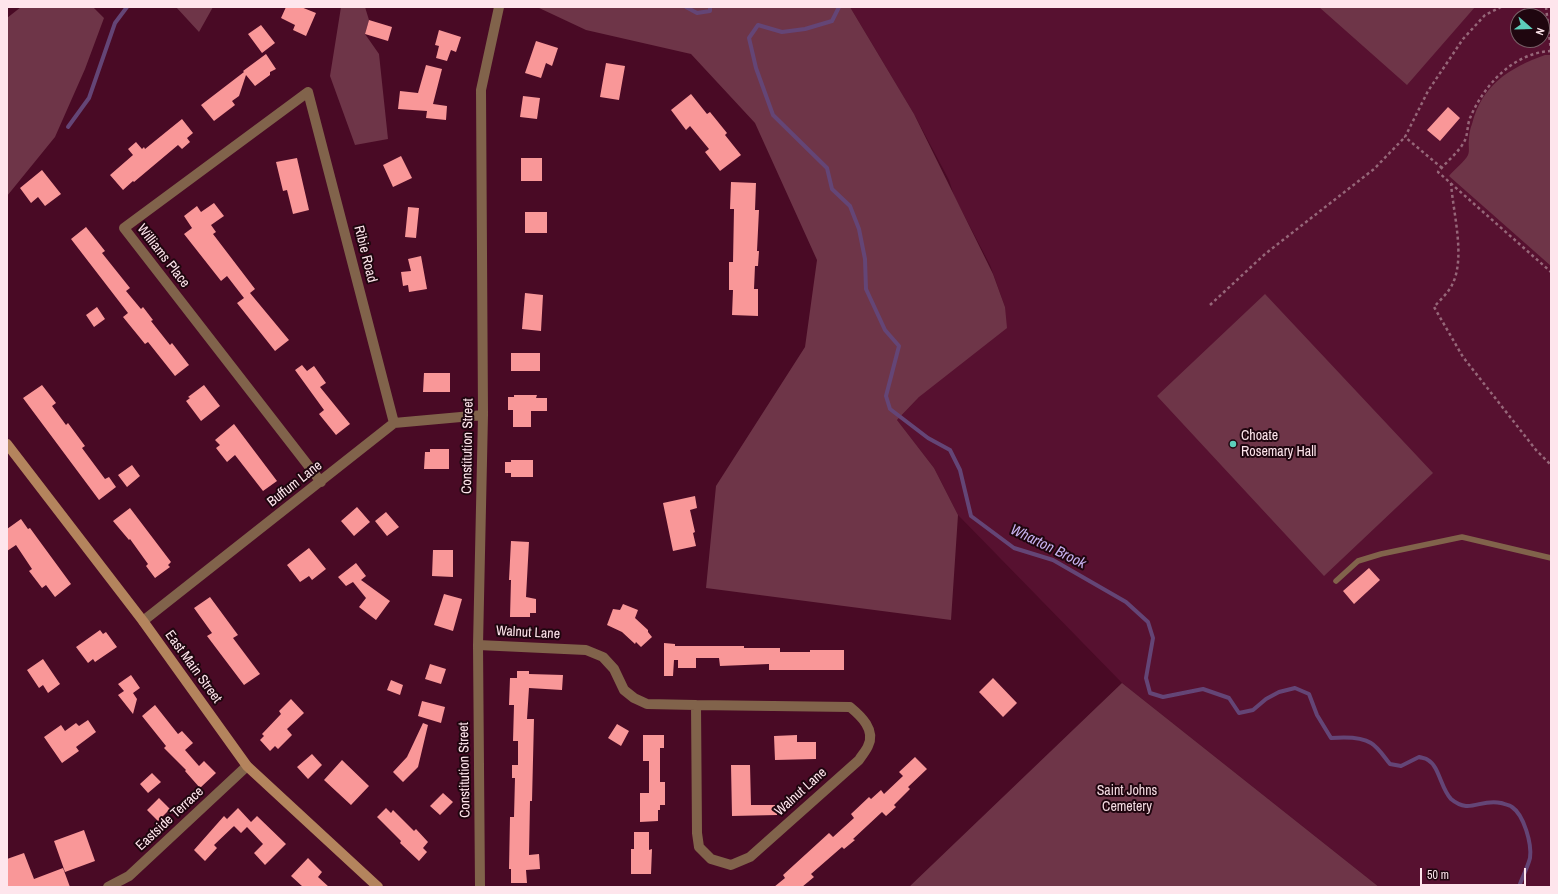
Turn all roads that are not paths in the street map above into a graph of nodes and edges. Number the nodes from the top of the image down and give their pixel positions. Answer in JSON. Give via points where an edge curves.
{"nodes":[{"id":1,"x":499,"y":7,"type":"edge"},
{"id":2,"x":308,"y":92,"type":"joint"},
{"id":3,"x":483,"y":416,"type":"junction"},
{"id":4,"x":394,"y":423,"type":"junction"},
{"id":5,"x":7,"y":444,"type":"edge"},
{"id":6,"x":321,"y":482,"type":"junction"},
{"id":7,"x":1551,"y":558,"type":"edge"},
{"id":8,"x":1336,"y":581,"type":"dead end"},
{"id":9,"x":143,"y":621,"type":"junction"},
{"id":10,"x":478,"y":645,"type":"junction"},
{"id":11,"x":696,"y":705,"type":"junction"},
{"id":12,"x":247,"y":766,"type":"junction"},
{"id":13,"x":108,"y":887,"type":"edge"},
{"id":14,"x":378,"y":887,"type":"edge"},
{"id":15,"x":480,"y":887,"type":"edge"}],
"edges":[{"from":1,"to":3,"type":"street","name":"Constitution Street","via":[[481,90]]},
{"from":2,"to":4,"type":"street","name":"Ribie Road"},
{"from":2,"to":6,"type":"street","name":"Williams Place","via":[[124,228]]},
{"from":3,"to":4,"type":"street"},
{"from":3,"to":10,"type":"street","name":"Constitution Street"},
{"from":4,"to":6,"type":"street","name":"Buffum Lane"},
{"from":5,"to":9,"type":"main road","name":"East Main Street"},
{"from":6,"to":9,"type":"street","name":"Buffum Lane"},
{"from":7,"to":8,"type":"lane","via":[[1462,537],[1358,561]]},
{"from":9,"to":12,"type":"main road","name":"East Main Street"},
{"from":10,"to":11,"type":"street","name":"Walnut Lane","via":[[586,650],[603,657],[614,669],[624,690],[634,698],[647,704]]},
{"from":10,"to":15,"type":"street","name":"Constitution Street"},
{"from":11,"to":11,"type":"street","name":"Walnut Lane","via":[[850,707],[864,718],[870,733],[869,745],[859,760],[750,857],[731,865],[711,859],[699,847]]},
{"from":12,"to":13,"type":"street","name":"Eastside Terrace","via":[[129,876]]},
{"from":12,"to":14,"type":"main road","name":"East Main Street"}]}
